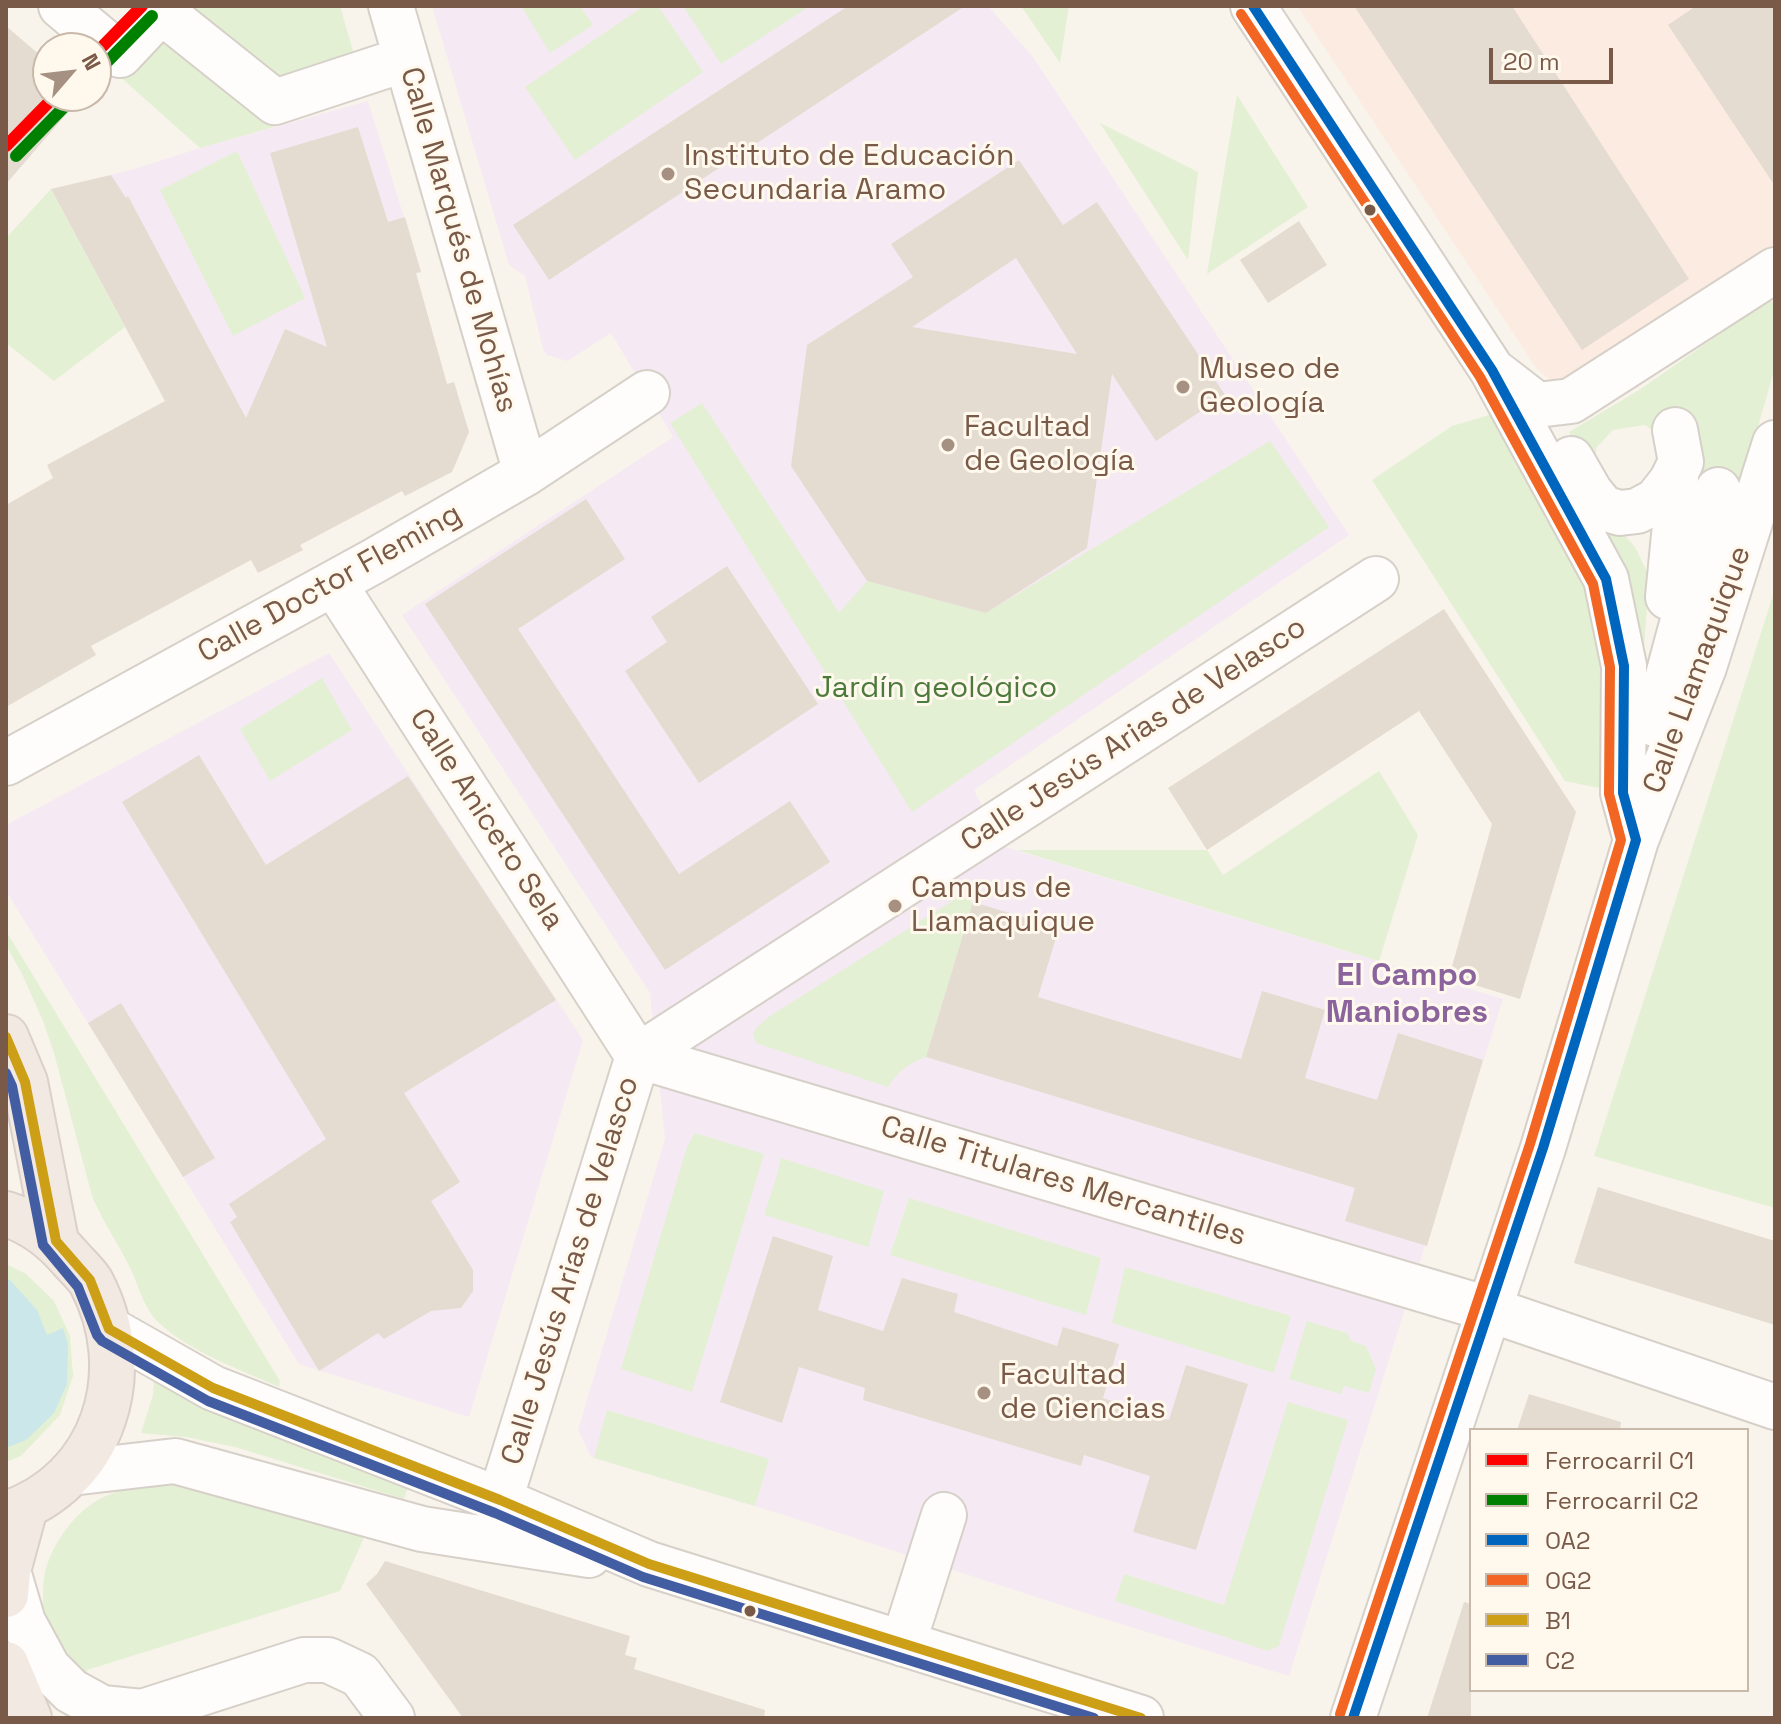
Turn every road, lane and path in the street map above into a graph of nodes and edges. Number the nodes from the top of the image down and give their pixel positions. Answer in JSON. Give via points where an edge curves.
{"nodes":[{"id":1,"x":61,"y":6,"type":"edge"},
{"id":2,"x":391,"y":6,"type":"edge"},
{"id":3,"x":1253,"y":6,"type":"edge"},
{"id":4,"x":163,"y":8,"type":"edge"},
{"id":5,"x":406,"y":59,"type":"junction"},
{"id":6,"x":1775,"y":270,"type":"edge"},
{"id":7,"x":1492,"y":370,"type":"junction"},
{"id":8,"x":647,"y":393,"type":"dead end"},
{"id":9,"x":1555,"y":403,"type":"junction"},
{"id":10,"x":1775,"y":443,"type":"edge"},
{"id":11,"x":526,"y":473,"type":"junction"},
{"id":12,"x":1718,"y":490,"type":"dead end"},
{"id":13,"x":1376,"y":579,"type":"dead end"},
{"id":14,"x":334,"y":584,"type":"junction"},
{"id":15,"x":1656,"y":723,"type":"junction"},
{"id":16,"x":6,"y":763,"type":"edge"},
{"id":17,"x":1636,"y":840,"type":"junction"},
{"id":18,"x":6,"y":1037,"type":"edge"},
{"id":19,"x":638,"y":1056,"type":"junction"},
{"id":20,"x":6,"y":1214,"type":"edge"},
{"id":21,"x":56,"y":1241,"type":"junction"},
{"id":22,"x":1488,"y":1309,"type":"junction"},
{"id":23,"x":109,"y":1329,"type":"junction"},
{"id":24,"x":1775,"y":1407,"type":"edge"},
{"id":25,"x":71,"y":1473,"type":"junction"},
{"id":26,"x":500,"y":1500,"type":"junction"},
{"id":27,"x":15,"y":1511,"type":"edge"},
{"id":28,"x":944,"y":1515,"type":"dead end"},
{"id":29,"x":649,"y":1564,"type":"junction"},
{"id":30,"x":7,"y":1583,"type":"edge"},
{"id":31,"x":903,"y":1644,"type":"junction"},
{"id":32,"x":6,"y":1664,"type":"edge"},
{"id":33,"x":29,"y":1718,"type":"edge"},
{"id":34,"x":392,"y":1718,"type":"edge"},
{"id":35,"x":1141,"y":1718,"type":"edge"},
{"id":36,"x":1353,"y":1718,"type":"edge"}],
"edges":[{"from":1,"to":4,"type":"street","via":[[120,55]]},
{"from":2,"to":5,"type":"street","name":"Calle Marqués de Mohías"},
{"from":3,"to":7,"type":"street"},
{"from":4,"to":5,"type":"street","via":[[275,102]]},
{"from":5,"to":11,"type":"street","name":"Calle Marqués de Mohías"},
{"from":6,"to":9,"type":"street"},
{"from":7,"to":9,"type":"street","via":[[1537,405]]},
{"from":7,"to":17,"type":"street","via":[[1606,579],[1624,666],[1623,793]]},
{"from":8,"to":11,"type":"street","name":"Calle Doctor Fleming"},
{"from":9,"to":15,"type":"street","via":[[1590,492],[1603,508],[1637,511],[1656,501],[1675,451],[1675,525]]},
{"from":10,"to":17,"type":"street","name":"Calle Llamaquique","via":[[1704,667]]},
{"from":11,"to":14,"type":"street","name":"Calle Doctor Fleming"},
{"from":12,"to":15,"type":"street"},
{"from":13,"to":19,"type":"street","name":"Calle Jesús Arias de Velasco"},
{"from":14,"to":16,"type":"street","name":"Calle Doctor Fleming"},
{"from":14,"to":19,"type":"street","name":"Calle Aniceto Sela"},
{"from":15,"to":17,"type":"street","via":[[1644,765]]},
{"from":17,"to":22,"type":"street","name":"Calle Llamaquique"},
{"from":18,"to":21,"type":"highway","via":[[25,1082]]},
{"from":19,"to":22,"type":"street","name":"Calle Titulares Mercantiles"},
{"from":19,"to":26,"type":"street","name":"Calle Jesús Arias de Velasco"},
{"from":20,"to":21,"type":"highway"},
{"from":21,"to":23,"type":"highway","via":[[90,1280]]},
{"from":22,"to":24,"type":"street","name":"Calle Titulares Mercantiles"},
{"from":22,"to":36,"type":"street","name":"Calle Llamaquique"},
{"from":23,"to":25,"type":"highway","via":[[114,1367],[108,1406],[94,1442]]},
{"from":23,"to":26,"type":"street","via":[[213,1388]]},
{"from":25,"to":27,"type":"highway","via":[[50,1493]]},
{"from":25,"to":29,"type":"street","via":[[175,1461],[422,1529]]},
{"from":26,"to":29,"type":"street"},
{"from":27,"to":30,"type":"highway"},
{"from":28,"to":31,"type":"street"},
{"from":29,"to":31,"type":"street"},
{"from":30,"to":34,"type":"street","via":[[48,1668],[71,1691],[102,1708],[142,1712],[304,1660],[328,1660],[360,1675]]},
{"from":31,"to":35,"type":"street"},
{"from":32,"to":33,"type":"highway"}]}
